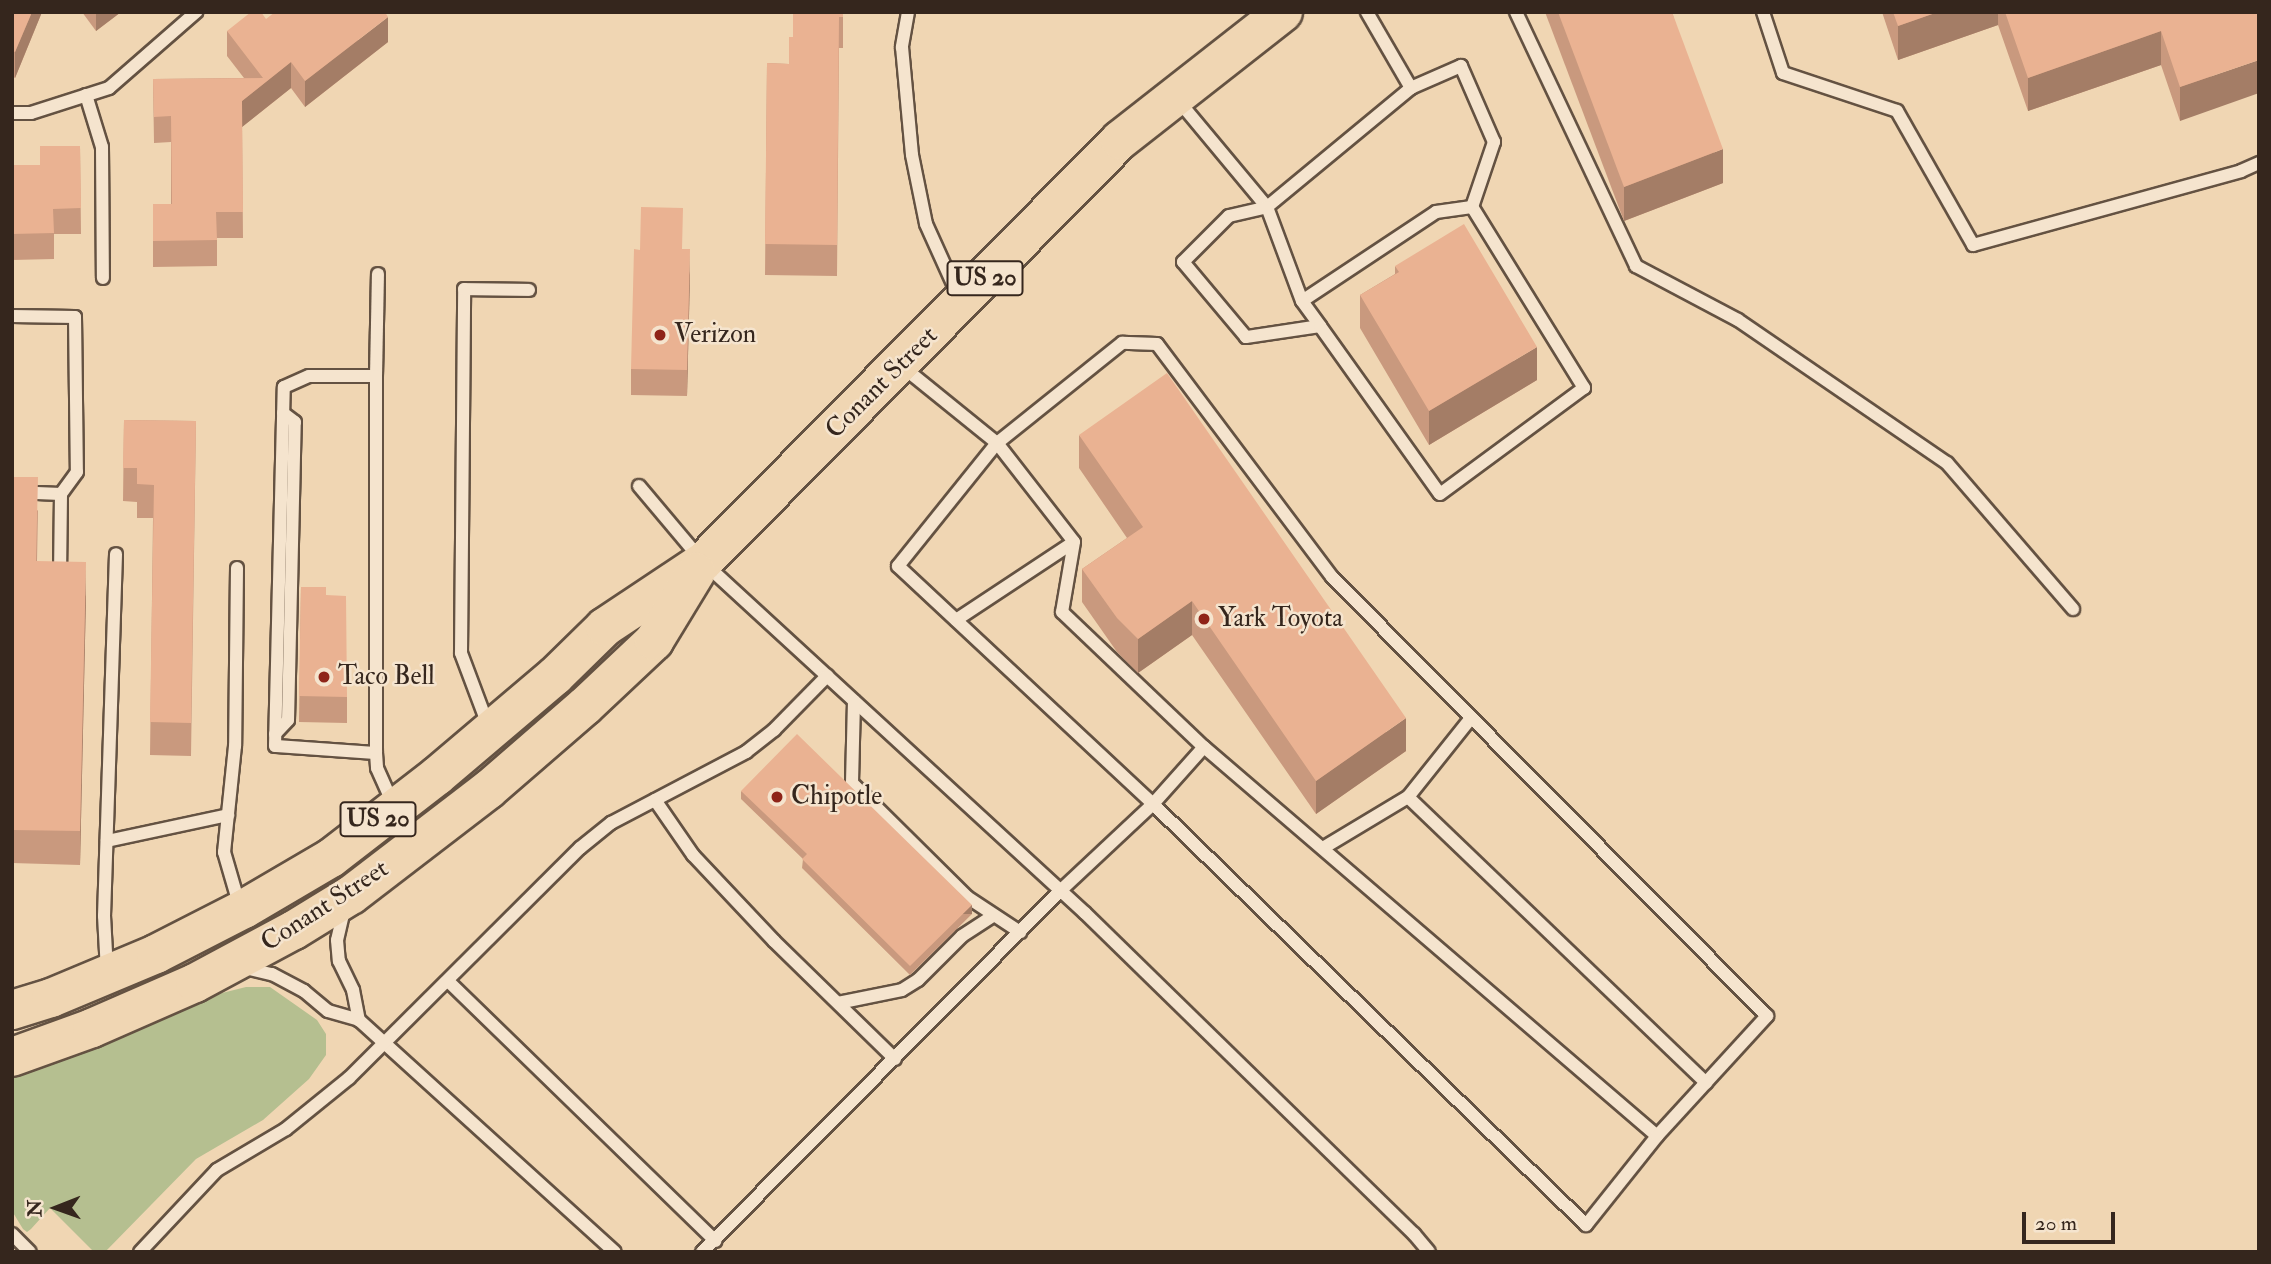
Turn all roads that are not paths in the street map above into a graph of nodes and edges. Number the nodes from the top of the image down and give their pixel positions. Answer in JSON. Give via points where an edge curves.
{"nodes":[{"id":1,"x":196,"y":12,"type":"edge"},
{"id":2,"x":908,"y":12,"type":"edge"},
{"id":3,"x":1283,"y":12,"type":"edge"},
{"id":4,"x":1367,"y":12,"type":"edge"},
{"id":5,"x":1516,"y":12,"type":"edge"},
{"id":6,"x":1763,"y":12,"type":"edge"},
{"id":7,"x":1411,"y":88,"type":"junction"},
{"id":8,"x":86,"y":95,"type":"junction"},
{"id":9,"x":1174,"y":96,"type":"junction"},
{"id":10,"x":12,"y":113,"type":"edge"},
{"id":11,"x":2259,"y":163,"type":"edge"},
{"id":12,"x":1472,"y":206,"type":"junction"},
{"id":13,"x":1268,"y":207,"type":"junction"},
{"id":14,"x":378,"y":274,"type":"dead end"},
{"id":15,"x":103,"y":278,"type":"dead end"},
{"id":16,"x":528,"y":289,"type":"dead end"},
{"id":17,"x":1302,"y":301,"type":"junction"},
{"id":18,"x":961,"y":302,"type":"junction"},
{"id":19,"x":12,"y":316,"type":"edge"},
{"id":20,"x":1320,"y":326,"type":"junction"},
{"id":21,"x":900,"y":365,"type":"junction"},
{"id":22,"x":376,"y":376,"type":"junction"},
{"id":23,"x":997,"y":443,"type":"junction"},
{"id":24,"x":639,"y":486,"type":"dead end"},
{"id":25,"x":12,"y":492,"type":"edge"},
{"id":26,"x":61,"y":494,"type":"junction"},
{"id":27,"x":1074,"y":542,"type":"junction"},
{"id":28,"x":116,"y":554,"type":"dead end"},
{"id":29,"x":703,"y":562,"type":"junction"},
{"id":30,"x":237,"y":568,"type":"dead end"},
{"id":31,"x":60,"y":571,"type":"edge"},
{"id":32,"x":2073,"y":609,"type":"dead end"},
{"id":33,"x":956,"y":620,"type":"junction"},
{"id":34,"x":827,"y":676,"type":"junction"},
{"id":35,"x":854,"y":701,"type":"junction"},
{"id":36,"x":1472,"y":718,"type":"junction"},
{"id":37,"x":490,"y":732,"type":"junction"},
{"id":38,"x":1204,"y":747,"type":"junction"},
{"id":39,"x":376,"y":753,"type":"junction"},
{"id":40,"x":1408,"y":797,"type":"junction"},
{"id":41,"x":655,"y":800,"type":"junction"},
{"id":42,"x":1153,"y":804,"type":"junction"},
{"id":43,"x":394,"y":806,"type":"junction"},
{"id":44,"x":228,"y":815,"type":"junction"},
{"id":45,"x":107,"y":841,"type":"junction"},
{"id":46,"x":1323,"y":849,"type":"junction"},
{"id":47,"x":1060,"y":891,"type":"junction"},
{"id":48,"x":351,"y":895,"type":"junction"},
{"id":49,"x":241,"y":911,"type":"junction"},
{"id":50,"x":994,"y":915,"type":"junction"},
{"id":51,"x":1020,"y":932,"type":"junction"},
{"id":52,"x":226,"y":967,"type":"junction"},
{"id":53,"x":107,"y":975,"type":"junction"},
{"id":54,"x":449,"y":981,"type":"junction"},
{"id":55,"x":838,"y":1003,"type":"junction"},
{"id":56,"x":12,"y":1010,"type":"edge"},
{"id":57,"x":359,"y":1020,"type":"junction"},
{"id":58,"x":384,"y":1045,"type":"junction"},
{"id":59,"x":12,"y":1057,"type":"edge"},
{"id":60,"x":895,"y":1059,"type":"junction"},
{"id":61,"x":1706,"y":1083,"type":"junction"},
{"id":62,"x":1657,"y":1136,"type":"junction"},
{"id":63,"x":12,"y":1234,"type":"edge"},
{"id":64,"x":715,"y":1241,"type":"junction"},
{"id":65,"x":30,"y":1252,"type":"edge"},
{"id":66,"x":139,"y":1252,"type":"edge"},
{"id":67,"x":615,"y":1252,"type":"edge"},
{"id":68,"x":702,"y":1252,"type":"edge"},
{"id":69,"x":1429,"y":1252,"type":"edge"}],
"edges":[{"from":1,"to":8,"type":"lane","via":[[109,88]]},
{"from":2,"to":18,"type":"lane","via":[[902,47],[912,155],[926,224]]},
{"from":3,"to":9,"type":"main road","name":"Conant Street","number":"US 20"},
{"from":4,"to":7,"type":"lane"},
{"from":5,"to":32,"type":"lane","via":[[1636,266],[1738,320],[1947,463]]},
{"from":6,"to":11,"type":"lane","via":[[1783,74],[1897,111],[1973,245]]},
{"from":7,"to":12,"type":"lane","via":[[1461,66],[1494,142]]},
{"from":7,"to":13,"type":"lane"},
{"from":8,"to":10,"type":"lane","via":[[31,113]]},
{"from":8,"to":15,"type":"lane","via":[[102,147]]},
{"from":9,"to":13,"type":"lane"},
{"from":9,"to":18,"type":"main road","name":"Conant Street","number":"US 20","via":[[1120,140]]},
{"from":12,"to":17,"type":"lane","via":[[1436,212]]},
{"from":12,"to":20,"type":"lane","via":[[1584,388],[1440,494]]},
{"from":13,"to":17,"type":"lane"},
{"from":13,"to":20,"type":"lane","via":[[1229,216],[1184,262],[1246,337]]},
{"from":14,"to":22,"type":"lane"},
{"from":16,"to":37,"type":"lane","via":[[464,289],[461,653]]},
{"from":17,"to":20,"type":"lane"},
{"from":18,"to":21,"type":"main road","name":"Conant Street","number":"US 20"},
{"from":19,"to":26,"type":"lane","via":[[75,317],[77,472]]},
{"from":21,"to":23,"type":"lane"},
{"from":21,"to":29,"type":"main road","name":"Conant Street","number":"US 20"},
{"from":22,"to":39,"type":"lane"},
{"from":22,"to":39,"type":"lane","via":[[309,376],[284,387],[275,734],[275,746]]},
{"from":23,"to":27,"type":"lane"},
{"from":23,"to":33,"type":"lane","via":[[898,566]]},
{"from":23,"to":36,"type":"lane","via":[[1122,343],[1157,344],[1332,577]]},
{"from":24,"to":29,"type":"lane"},
{"from":25,"to":26,"type":"lane"},
{"from":26,"to":31,"type":"lane"},
{"from":27,"to":33,"type":"lane"},
{"from":27,"to":38,"type":"lane","via":[[1062,612]]},
{"from":28,"to":45,"type":"lane"},
{"from":29,"to":34,"type":"lane"},
{"from":29,"to":37,"type":"main road","name":"Conant Street","number":"US 20","via":[[605,627]]},
{"from":29,"to":48,"type":"main road","name":"Conant Street","number":"US 20","via":[[654,641],[538,750]]},
{"from":30,"to":44,"type":"lane","via":[[235,746]]},
{"from":33,"to":42,"type":"lane"},
{"from":34,"to":35,"type":"lane"},
{"from":34,"to":41,"type":"lane","via":[[746,752]]},
{"from":35,"to":47,"type":"lane"},
{"from":35,"to":50,"type":"lane","via":[[852,783],[967,897]]},
{"from":36,"to":40,"type":"lane"},
{"from":36,"to":61,"type":"lane","via":[[1766,1016]]},
{"from":37,"to":43,"type":"main road","name":"Conant Street","number":"US 20"},
{"from":38,"to":42,"type":"lane"},
{"from":38,"to":46,"type":"lane"},
{"from":39,"to":43,"type":"lane","via":[[377,768]]},
{"from":40,"to":46,"type":"lane"},
{"from":40,"to":61,"type":"lane"},
{"from":41,"to":54,"type":"lane","via":[[611,823],[580,848]]},
{"from":41,"to":55,"type":"lane","via":[[692,855]]},
{"from":42,"to":47,"type":"lane"},
{"from":42,"to":62,"type":"lane","via":[[1586,1225]]},
{"from":43,"to":49,"type":"main road","name":"Conant Street","number":"US 20","via":[[331,858]]},
{"from":44,"to":45,"type":"lane"},
{"from":44,"to":49,"type":"lane","via":[[224,852]]},
{"from":45,"to":53,"type":"lane"},
{"from":46,"to":62,"type":"lane"},
{"from":47,"to":51,"type":"lane"},
{"from":47,"to":69,"type":"lane"},
{"from":48,"to":52,"type":"main road","name":"Conant Street","number":"US 20"},
{"from":48,"to":57,"type":"lane","via":[[337,940],[339,961],[353,990]]},
{"from":49,"to":53,"type":"main road","name":"Conant Street","number":"US 20"},
{"from":50,"to":51,"type":"lane"},
{"from":50,"to":55,"type":"lane","via":[[962,936],[902,990]]},
{"from":51,"to":60,"type":"lane"},
{"from":52,"to":57,"type":"lane","via":[[272,974],[328,1011]]},
{"from":52,"to":59,"type":"main road","name":"Conant Street","number":"US 20","via":[[145,1006]]},
{"from":53,"to":56,"type":"main road","name":"Conant Street","number":"US 20"},
{"from":54,"to":58,"type":"lane"},
{"from":54,"to":64,"type":"lane"},
{"from":55,"to":60,"type":"lane"},
{"from":57,"to":58,"type":"lane"},
{"from":58,"to":66,"type":"lane","via":[[286,1129],[217,1170]]},
{"from":58,"to":67,"type":"lane"},
{"from":60,"to":64,"type":"lane"},
{"from":61,"to":62,"type":"lane"},
{"from":63,"to":65,"type":"lane"},
{"from":64,"to":68,"type":"lane"}]}
